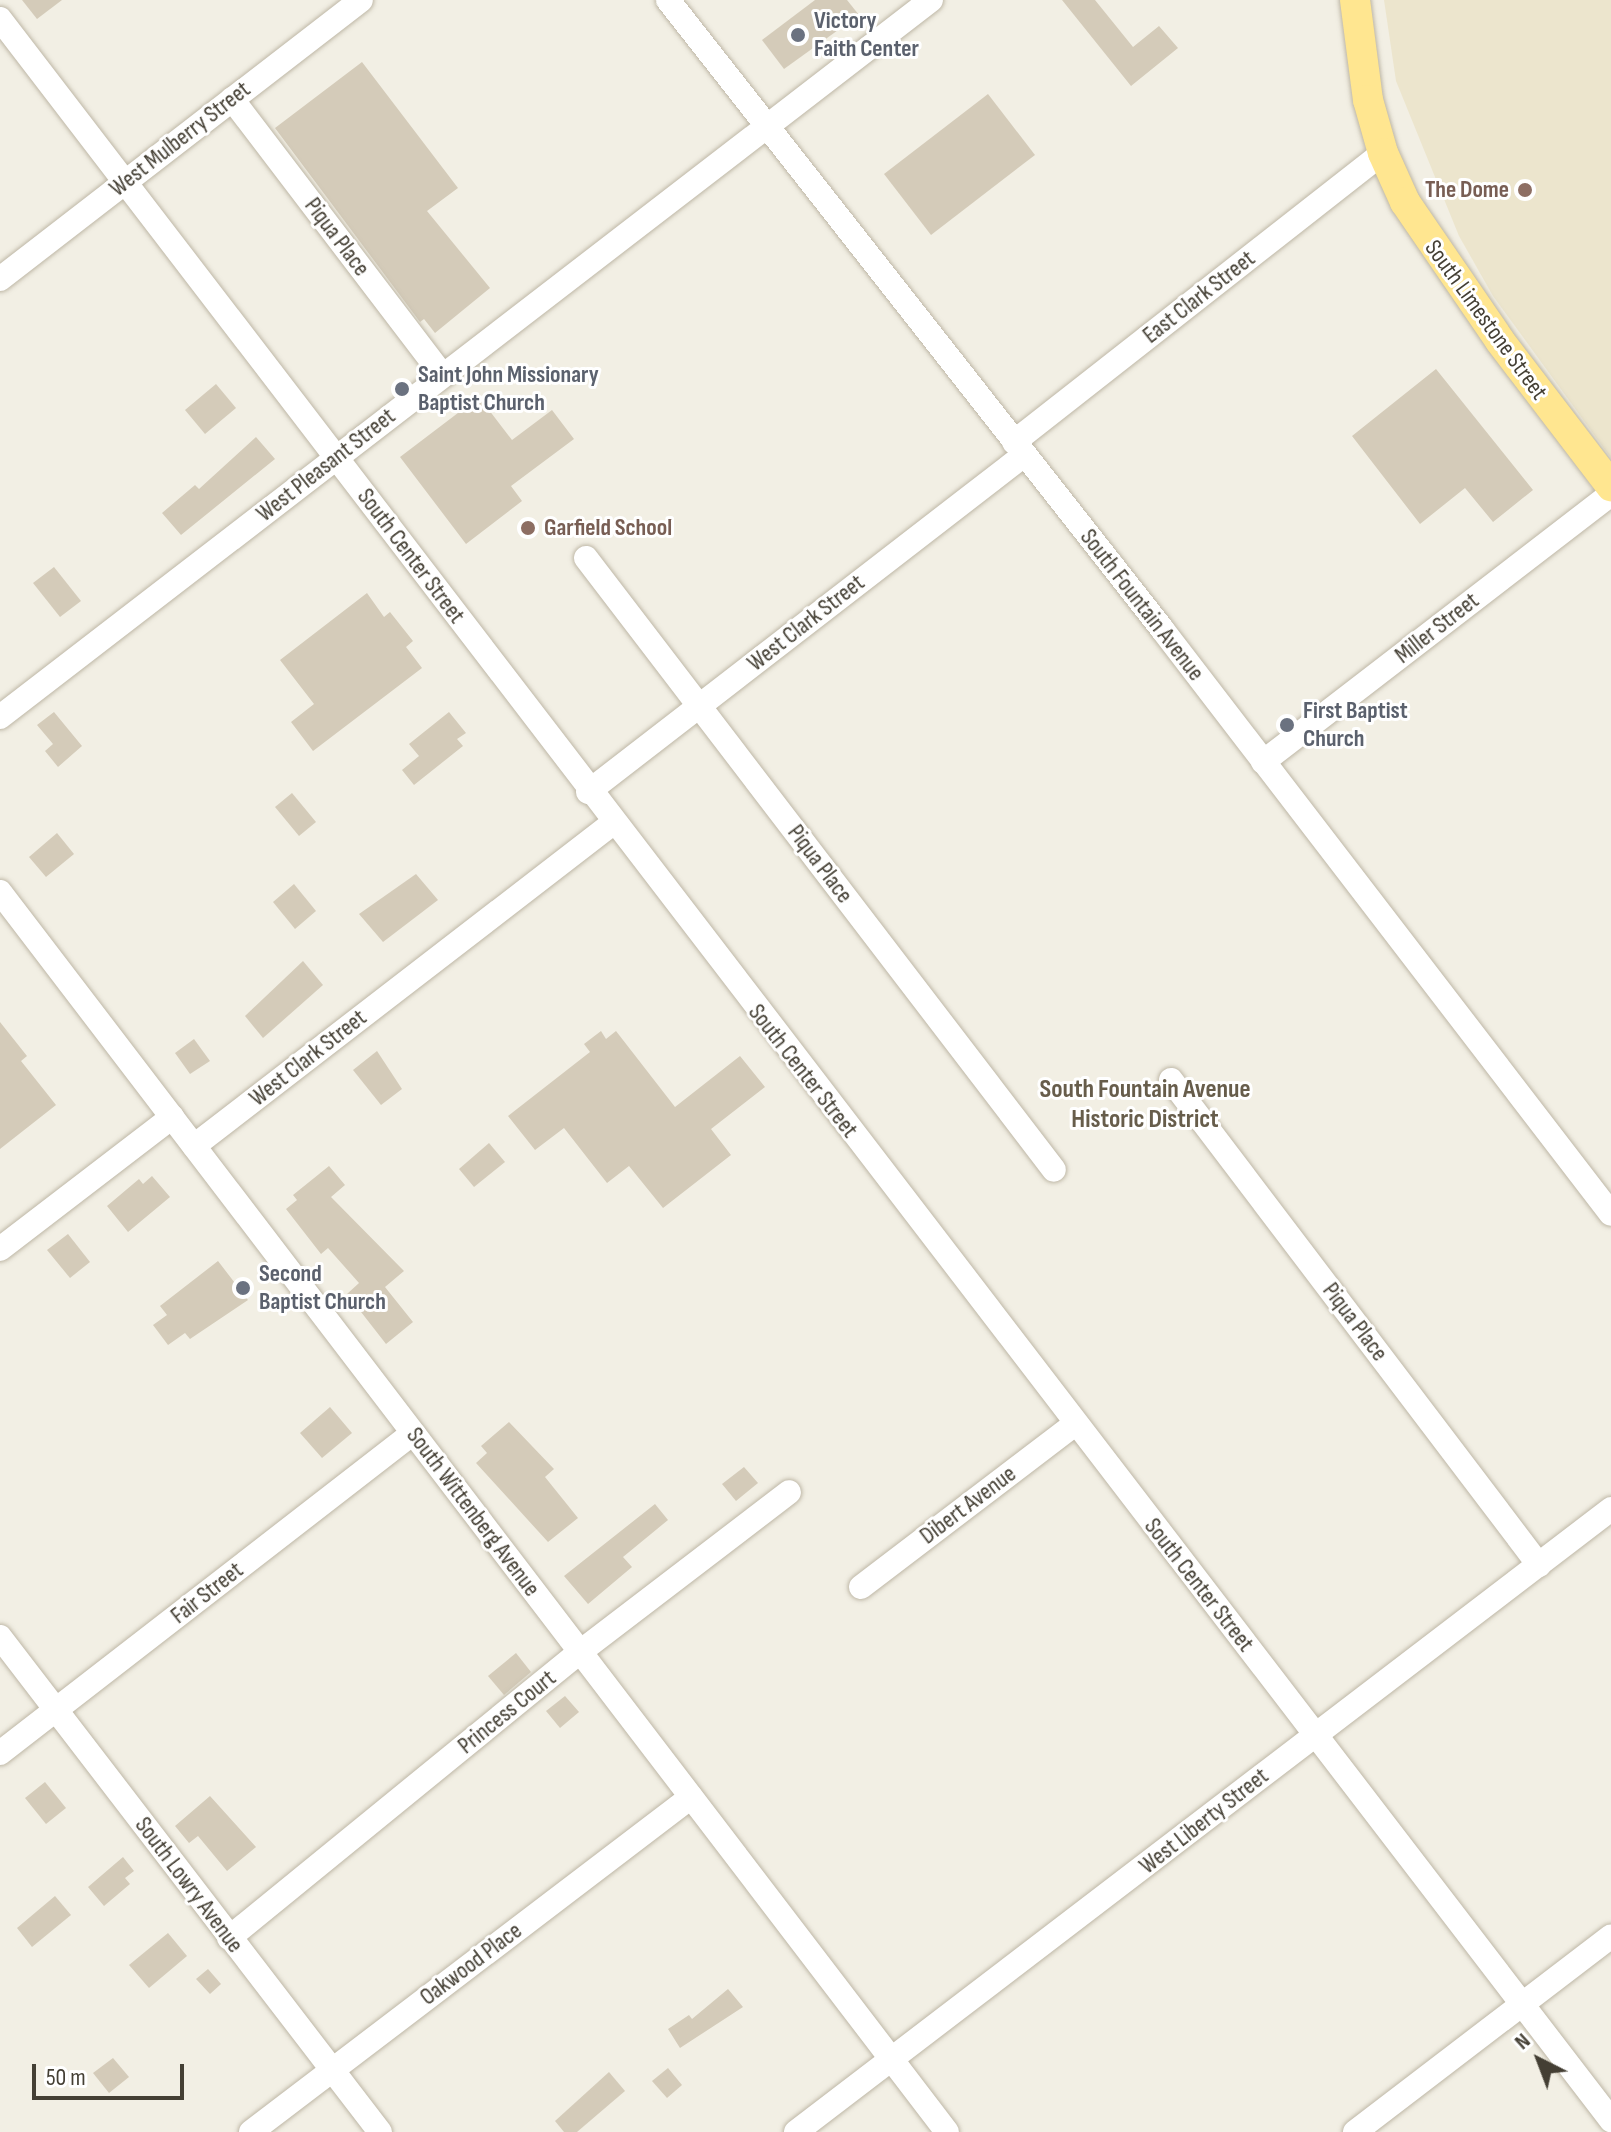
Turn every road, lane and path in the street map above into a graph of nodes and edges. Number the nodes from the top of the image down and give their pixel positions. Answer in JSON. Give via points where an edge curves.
{"nodes":[{"id":1,"x":361,"y":0,"type":"edge"},
{"id":2,"x":668,"y":0,"type":"edge"},
{"id":3,"x":931,"y":0,"type":"edge"},
{"id":4,"x":1355,"y":0,"type":"edge"},
{"id":5,"x":0,"y":19,"type":"edge"},
{"id":6,"x":232,"y":99,"type":"junction"},
{"id":7,"x":767,"y":126,"type":"junction"},
{"id":8,"x":1383,"y":153,"type":"junction"},
{"id":9,"x":125,"y":182,"type":"junction"},
{"id":10,"x":0,"y":279,"type":"edge"},
{"id":11,"x":442,"y":375,"type":"junction"},
{"id":12,"x":1019,"y":448,"type":"junction"},
{"id":13,"x":337,"y":456,"type":"junction"},
{"id":14,"x":1611,"y":486,"type":"edge"},
{"id":15,"x":1611,"y":494,"type":"edge"},
{"id":16,"x":586,"y":558,"type":"dead end"},
{"id":17,"x":700,"y":706,"type":"junction"},
{"id":18,"x":0,"y":717,"type":"edge"},
{"id":19,"x":1263,"y":762,"type":"junction"},
{"id":20,"x":588,"y":792,"type":"junction"},
{"id":21,"x":613,"y":823,"type":"junction"},
{"id":22,"x":0,"y":892,"type":"edge"},
{"id":23,"x":1171,"y":1080,"type":"dead end"},
{"id":24,"x":172,"y":1117,"type":"junction"},
{"id":25,"x":194,"y":1146,"type":"junction"},
{"id":26,"x":1054,"y":1170,"type":"dead end"},
{"id":27,"x":1611,"y":1214,"type":"edge"},
{"id":28,"x":0,"y":1249,"type":"edge"},
{"id":29,"x":1075,"y":1424,"type":"junction"},
{"id":30,"x":413,"y":1433,"type":"junction"},
{"id":31,"x":789,"y":1492,"type":"dead end"},
{"id":32,"x":1611,"y":1509,"type":"edge"},
{"id":33,"x":1539,"y":1565,"type":"junction"},
{"id":34,"x":861,"y":1587,"type":"dead end"},
{"id":35,"x":0,"y":1637,"type":"edge"},
{"id":36,"x":580,"y":1652,"type":"junction"},
{"id":37,"x":56,"y":1710,"type":"junction"},
{"id":38,"x":1315,"y":1735,"type":"junction"},
{"id":39,"x":0,"y":1753,"type":"edge"},
{"id":40,"x":691,"y":1797,"type":"junction"},
{"id":41,"x":1611,"y":1936,"type":"edge"},
{"id":42,"x":229,"y":1938,"type":"junction"},
{"id":43,"x":1522,"y":2004,"type":"junction"},
{"id":44,"x":891,"y":2059,"type":"junction"},
{"id":45,"x":332,"y":2070,"type":"junction"},
{"id":46,"x":1611,"y":2120,"type":"edge"},
{"id":47,"x":251,"y":2132,"type":"edge"},
{"id":48,"x":380,"y":2132,"type":"edge"},
{"id":49,"x":796,"y":2132,"type":"edge"},
{"id":50,"x":947,"y":2132,"type":"edge"},
{"id":51,"x":1355,"y":2132,"type":"edge"}],
"edges":[{"from":1,"to":6,"type":"street","name":"West Mulberry Street"},
{"from":2,"to":7,"type":"street","name":"South Fountain Avenue"},
{"from":3,"to":7,"type":"street","name":"West Pleasant Street"},
{"from":4,"to":8,"type":"main road","name":"South Limestone Street","via":[[1368,100]]},
{"from":5,"to":9,"type":"street","name":"South Center Street"},
{"from":6,"to":9,"type":"street","name":"West Mulberry Street"},
{"from":6,"to":11,"type":"street","name":"Piqua Place"},
{"from":7,"to":11,"type":"street","name":"West Pleasant Street"},
{"from":7,"to":12,"type":"street","name":"South Fountain Avenue"},
{"from":8,"to":12,"type":"street","name":"East Clark Street"},
{"from":8,"to":14,"type":"main road","name":"South Limestone Street","via":[[1423,234]]},
{"from":9,"to":10,"type":"street","name":"West Mulberry Street"},
{"from":9,"to":13,"type":"street","name":"South Center Street"},
{"from":11,"to":13,"type":"street","name":"West Pleasant Street"},
{"from":12,"to":17,"type":"street","name":"West Clark Street"},
{"from":12,"to":19,"type":"street","name":"South Fountain Avenue"},
{"from":13,"to":18,"type":"street","name":"West Pleasant Street"},
{"from":13,"to":20,"type":"street","name":"South Center Street"},
{"from":15,"to":19,"type":"street","name":"Miller Street"},
{"from":16,"to":17,"type":"street","name":"Piqua Place"},
{"from":17,"to":20,"type":"street","name":"West Clark Street"},
{"from":17,"to":26,"type":"street","name":"Piqua Place"},
{"from":19,"to":27,"type":"street","name":"South Fountain Avenue"},
{"from":20,"to":21,"type":"street","name":"South Center Street"},
{"from":21,"to":25,"type":"street","name":"West Clark Street"},
{"from":21,"to":29,"type":"street","name":"South Center Street"},
{"from":22,"to":24,"type":"street","name":"South Wittenberg Avenue"},
{"from":23,"to":33,"type":"street","name":"Piqua Place"},
{"from":24,"to":25,"type":"street","name":"South Wittenberg Avenue"},
{"from":24,"to":28,"type":"street"},
{"from":25,"to":30,"type":"street","name":"South Wittenberg Avenue"},
{"from":29,"to":34,"type":"street","name":"Dibert Avenue"},
{"from":29,"to":38,"type":"street","name":"South Center Street"},
{"from":30,"to":36,"type":"street","name":"South Wittenberg Avenue"},
{"from":30,"to":37,"type":"street","name":"Fair Street"},
{"from":31,"to":36,"type":"street","name":"Princess Court"},
{"from":32,"to":33,"type":"street","name":"West Liberty Street"},
{"from":33,"to":38,"type":"street","name":"West Liberty Street"},
{"from":35,"to":37,"type":"street","name":"South Lowry Avenue"},
{"from":36,"to":40,"type":"street","name":"South Wittenberg Avenue"},
{"from":36,"to":42,"type":"street","name":"Princess Court"},
{"from":37,"to":39,"type":"street","name":"Fair Street"},
{"from":37,"to":42,"type":"street","name":"South Lowry Avenue"},
{"from":38,"to":43,"type":"street","name":"South Center Street"},
{"from":38,"to":44,"type":"street","name":"West Liberty Street"},
{"from":40,"to":44,"type":"street","name":"South Wittenberg Avenue"},
{"from":40,"to":45,"type":"street","name":"Oakwood Place"},
{"from":41,"to":43,"type":"street"},
{"from":42,"to":45,"type":"street","name":"South Lowry Avenue"},
{"from":43,"to":46,"type":"street","name":"South Center Street"},
{"from":43,"to":51,"type":"street"},
{"from":44,"to":49,"type":"street","name":"West Liberty Street"},
{"from":44,"to":50,"type":"street","name":"South Wittenberg Avenue"},
{"from":45,"to":47,"type":"street","name":"Oakwood Place"},
{"from":45,"to":48,"type":"street","name":"South Lowry Avenue"}]}
